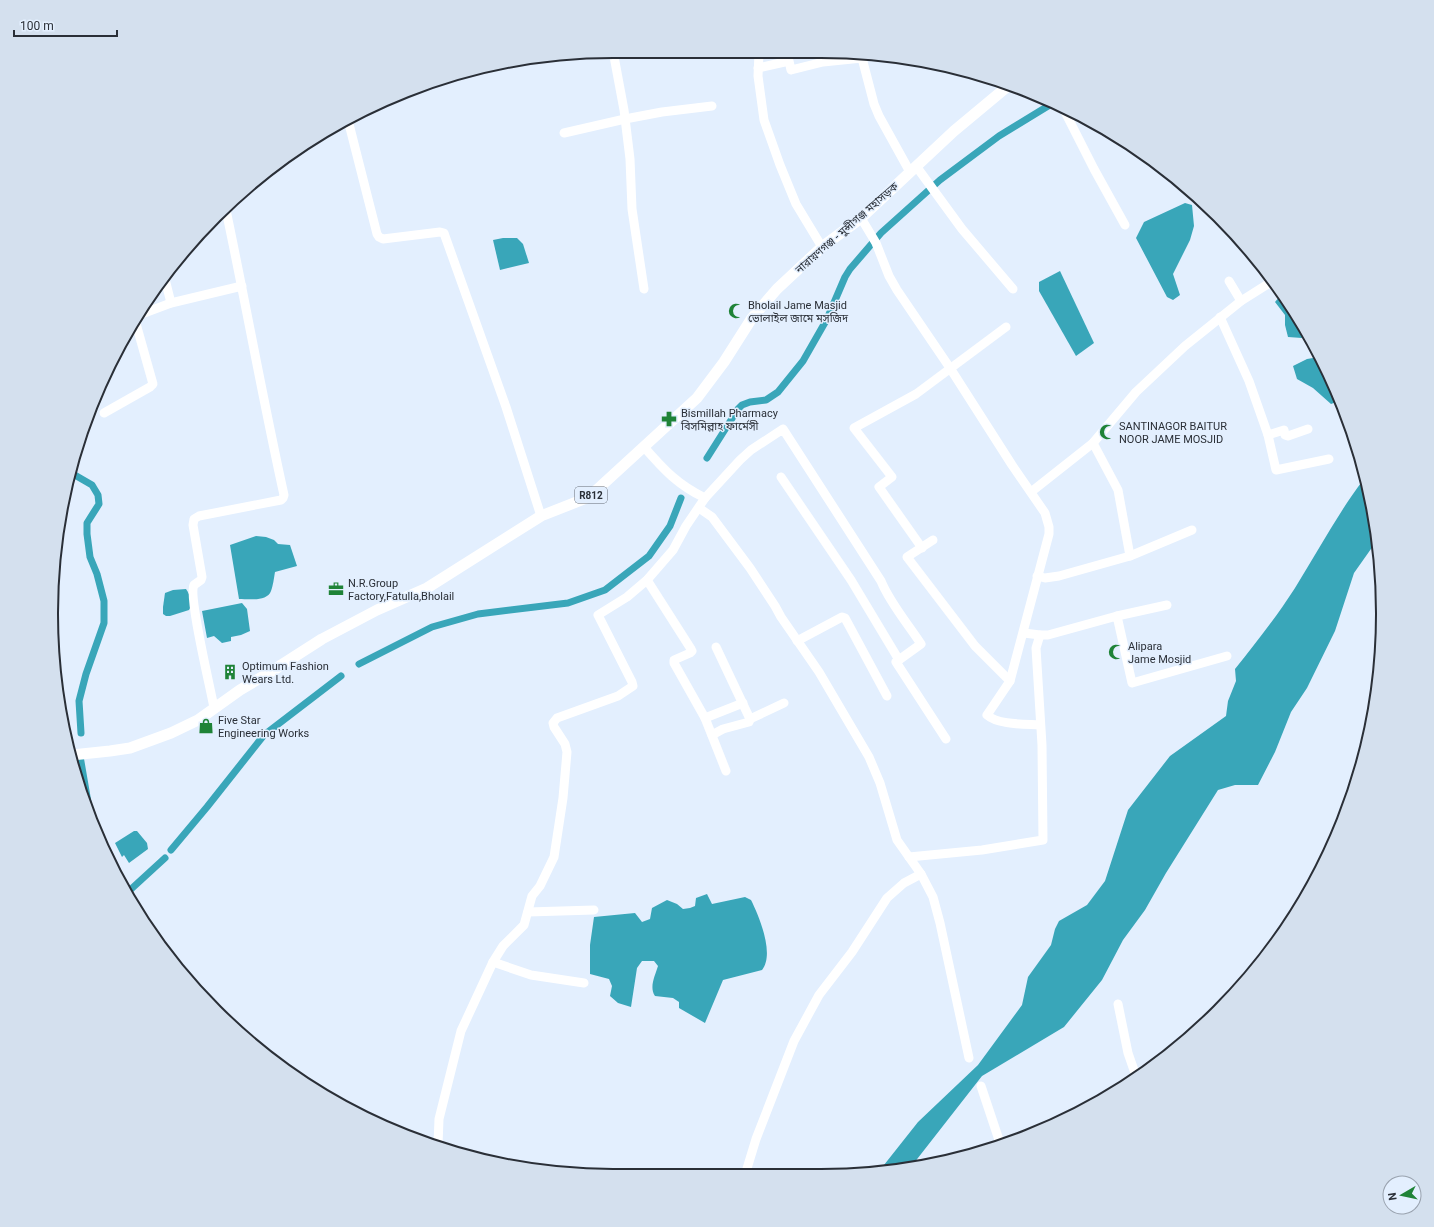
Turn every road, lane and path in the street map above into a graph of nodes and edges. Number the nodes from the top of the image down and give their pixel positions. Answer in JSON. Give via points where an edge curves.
{"nodes":[{"id":1,"x":614,"y":58,"type":"edge"},
{"id":2,"x":759,"y":58,"type":"edge"},
{"id":3,"x":849,"y":59,"type":"edge"},
{"id":4,"x":865,"y":60,"type":"edge"},
{"id":5,"x":758,"y":68,"type":"junction"},
{"id":6,"x":1004,"y":89,"type":"edge"},
{"id":7,"x":712,"y":106,"type":"dead end"},
{"id":8,"x":1067,"y":115,"type":"edge"},
{"id":9,"x":625,"y":119,"type":"junction"},
{"id":10,"x":349,"y":125,"type":"edge"},
{"id":11,"x":564,"y":133,"type":"dead end"},
{"id":12,"x":913,"y":169,"type":"junction"},
{"id":13,"x":227,"y":215,"type":"edge"},
{"id":14,"x":862,"y":218,"type":"junction"},
{"id":15,"x":1125,"y":225,"type":"dead end"},
{"id":16,"x":822,"y":247,"type":"junction"},
{"id":17,"x":1229,"y":281,"type":"dead end"},
{"id":18,"x":166,"y":284,"type":"edge"},
{"id":19,"x":1267,"y":284,"type":"edge"},
{"id":20,"x":242,"y":286,"type":"junction"},
{"id":21,"x":644,"y":289,"type":"dead end"},
{"id":22,"x":1013,"y":289,"type":"dead end"},
{"id":23,"x":1241,"y":301,"type":"junction"},
{"id":24,"x":171,"y":303,"type":"junction"},
{"id":25,"x":148,"y":312,"type":"edge"},
{"id":26,"x":1220,"y":317,"type":"junction"},
{"id":27,"x":138,"y":327,"type":"edge"},
{"id":28,"x":1006,"y":327,"type":"dead end"},
{"id":29,"x":950,"y":368,"type":"junction"},
{"id":30,"x":104,"y":413,"type":"dead end"},
{"id":31,"x":1308,"y":429,"type":"dead end"},
{"id":32,"x":1268,"y":434,"type":"junction"},
{"id":33,"x":1093,"y":443,"type":"junction"},
{"id":34,"x":644,"y":447,"type":"junction"},
{"id":35,"x":1329,"y":460,"type":"dead end"},
{"id":36,"x":780,"y":477,"type":"dead end"},
{"id":37,"x":1031,"y":492,"type":"junction"},
{"id":38,"x":705,"y":498,"type":"junction"},
{"id":39,"x":699,"y":508,"type":"junction"},
{"id":40,"x":541,"y":516,"type":"junction"},
{"id":41,"x":1192,"y":530,"type":"dead end"},
{"id":42,"x":933,"y":540,"type":"dead end"},
{"id":43,"x":922,"y":548,"type":"junction"},
{"id":44,"x":1130,"y":556,"type":"junction"},
{"id":45,"x":1038,"y":576,"type":"junction"},
{"id":46,"x":647,"y":580,"type":"junction"},
{"id":47,"x":1167,"y":605,"type":"dead end"},
{"id":48,"x":1117,"y":616,"type":"junction"},
{"id":49,"x":1024,"y":633,"type":"junction"},
{"id":50,"x":1040,"y":635,"type":"junction"},
{"id":51,"x":797,"y":640,"type":"junction"},
{"id":52,"x":716,"y":647,"type":"dead end"},
{"id":53,"x":1227,"y":656,"type":"dead end"},
{"id":54,"x":899,"y":660,"type":"junction"},
{"id":55,"x":1010,"y":681,"type":"junction"},
{"id":56,"x":887,"y":696,"type":"dead end"},
{"id":57,"x":743,"y":703,"type":"junction"},
{"id":58,"x":784,"y":703,"type":"dead end"},
{"id":59,"x":214,"y":708,"type":"junction"},
{"id":60,"x":705,"y":718,"type":"junction"},
{"id":61,"x":750,"y":720,"type":"junction"},
{"id":62,"x":1040,"y":725,"type":"junction"},
{"id":63,"x":712,"y":735,"type":"junction"},
{"id":64,"x":946,"y":739,"type":"dead end"},
{"id":65,"x":76,"y":755,"type":"edge"},
{"id":66,"x":726,"y":771,"type":"dead end"},
{"id":67,"x":909,"y":857,"type":"junction"},
{"id":68,"x":921,"y":874,"type":"junction"},
{"id":69,"x":594,"y":910,"type":"dead end"},
{"id":70,"x":528,"y":912,"type":"junction"},
{"id":71,"x":493,"y":962,"type":"junction"},
{"id":72,"x":584,"y":983,"type":"dead end"},
{"id":73,"x":1118,"y":1004,"type":"dead end"},
{"id":74,"x":969,"y":1058,"type":"dead end"},
{"id":75,"x":1134,"y":1071,"type":"edge"},
{"id":76,"x":981,"y":1086,"type":"dead end"},
{"id":77,"x":999,"y":1140,"type":"edge"},
{"id":78,"x":438,"y":1141,"type":"edge"},
{"id":79,"x":747,"y":1169,"type":"edge"}],
"edges":[{"from":1,"to":9,"type":"street"},
{"from":2,"to":5,"type":"street"},
{"from":3,"to":5,"type":"street","via":[[791,70],[788,60]]},
{"from":4,"to":12,"type":"street","via":[[872,98],[879,116]]},
{"from":5,"to":16,"type":"street","via":[[764,120],[780,165],[796,204]]},
{"from":6,"to":12,"type":"main road","name":"নারায়ণগঞ্জ - মুন্সীগঞ্জ মহাসড়ক","number":"R812"},
{"from":7,"to":9,"type":"street"},
{"from":8,"to":15,"type":"street"},
{"from":9,"to":11,"type":"street"},
{"from":9,"to":21,"type":"street","via":[[632,209]]},
{"from":10,"to":40,"type":"street","via":[[379,237],[383,239],[444,233],[506,407]]},
{"from":12,"to":14,"type":"main road","name":"নারায়ণগঞ্জ - মুন্সীগঞ্জ মহাসড়ক","number":"R812"},
{"from":12,"to":22,"type":"street","via":[[929,185]]},
{"from":13,"to":20,"type":"street"},
{"from":14,"to":16,"type":"main road","name":"নারায়ণগঞ্জ - মুন্সীগঞ্জ মহাসড়ক","number":"R812"},
{"from":14,"to":29,"type":"street","via":[[897,290]]},
{"from":16,"to":34,"type":"main road","name":"নারায়ণগঞ্জ - মুন্সীগঞ্জ মহাসড়ক","number":"R812","via":[[777,289],[752,318],[724,362],[696,398]]},
{"from":17,"to":23,"type":"street"},
{"from":18,"to":24,"type":"street"},
{"from":19,"to":23,"type":"street"},
{"from":20,"to":24,"type":"street"},
{"from":20,"to":59,"type":"street","via":[[284,495],[281,500],[198,516],[192,525],[202,577],[192,591]]},
{"from":23,"to":26,"type":"street"},
{"from":24,"to":25,"type":"street"},
{"from":26,"to":32,"type":"street","via":[[1249,381]]},
{"from":26,"to":33,"type":"street","via":[[1136,392]]},
{"from":27,"to":30,"type":"street","via":[[153,384]]},
{"from":28,"to":29,"type":"street"},
{"from":29,"to":37,"type":"street"},
{"from":29,"to":43,"type":"street","via":[[916,394],[854,428],[892,477],[880,487]]},
{"from":31,"to":32,"type":"street","via":[[1288,436],[1285,430]]},
{"from":32,"to":35,"type":"street","via":[[1276,470]]},
{"from":33,"to":37,"type":"street"},
{"from":33,"to":44,"type":"street","via":[[1118,490]]},
{"from":34,"to":38,"type":"street","via":[[669,475]]},
{"from":34,"to":40,"type":"main road","name":"নারায়ণগঞ্জ - মুন্সীগঞ্জ মহাসড়ক","number":"R812","via":[[589,497]]},
{"from":36,"to":54,"type":"street","via":[[851,580]]},
{"from":37,"to":45,"type":"street","via":[[1045,513],[1049,527]]},
{"from":38,"to":39,"type":"street"},
{"from":38,"to":54,"type":"street","via":[[751,450],[783,430],[921,644]]},
{"from":39,"to":46,"type":"street","via":[[673,550]]},
{"from":39,"to":51,"type":"street","via":[[712,517],[750,568]]},
{"from":40,"to":59,"type":"main road","name":"নারায়ণগঞ্জ - মুন্সীগঞ্জ মহাসড়ক","number":"R812","via":[[427,588],[377,610],[322,639]]},
{"from":41,"to":44,"type":"street"},
{"from":42,"to":43,"type":"street"},
{"from":43,"to":55,"type":"street","via":[[907,557],[975,646]]},
{"from":44,"to":45,"type":"street","via":[[1059,576]]},
{"from":45,"to":49,"type":"street"},
{"from":46,"to":60,"type":"street","via":[[692,651],[674,661]]},
{"from":46,"to":70,"type":"street","via":[[627,598],[598,615],[633,686],[618,696],[557,718],[553,722],[567,752],[563,798],[554,857],[540,886],[532,896]]},
{"from":47,"to":48,"type":"street"},
{"from":48,"to":50,"type":"street"},
{"from":48,"to":53,"type":"street","via":[[1132,683]]},
{"from":49,"to":50,"type":"street"},
{"from":49,"to":55,"type":"street"},
{"from":50,"to":62,"type":"street","via":[[1036,648]]},
{"from":51,"to":56,"type":"street","via":[[842,617],[845,618]]},
{"from":51,"to":67,"type":"street","via":[[869,757],[880,783],[897,840]]},
{"from":52,"to":57,"type":"street"},
{"from":54,"to":64,"type":"street","via":[[896,662]]},
{"from":55,"to":62,"type":"street","via":[[987,715],[991,719],[1006,722]]},
{"from":57,"to":60,"type":"street"},
{"from":57,"to":61,"type":"street"},
{"from":58,"to":61,"type":"street"},
{"from":59,"to":65,"type":"main road","name":"নারায়ণগঞ্জ - মুন্সীগঞ্জ মহাসড়ক","number":"R812","via":[[198,720],[146,743],[130,748]]},
{"from":60,"to":63,"type":"street"},
{"from":61,"to":63,"type":"street"},
{"from":62,"to":67,"type":"street","via":[[1043,840],[982,850]]},
{"from":63,"to":66,"type":"street"},
{"from":67,"to":68,"type":"street"},
{"from":68,"to":74,"type":"street","via":[[933,897],[940,923]]},
{"from":68,"to":79,"type":"street","via":[[904,883],[887,898],[852,952],[819,995],[794,1041]]},
{"from":69,"to":70,"type":"street"},
{"from":70,"to":71,"type":"street","via":[[524,925],[503,946]]},
{"from":71,"to":72,"type":"street","via":[[531,975]]},
{"from":71,"to":78,"type":"street","via":[[461,1031],[439,1119]]},
{"from":73,"to":75,"type":"street","via":[[1125,1041]]},
{"from":76,"to":77,"type":"street"}]}
